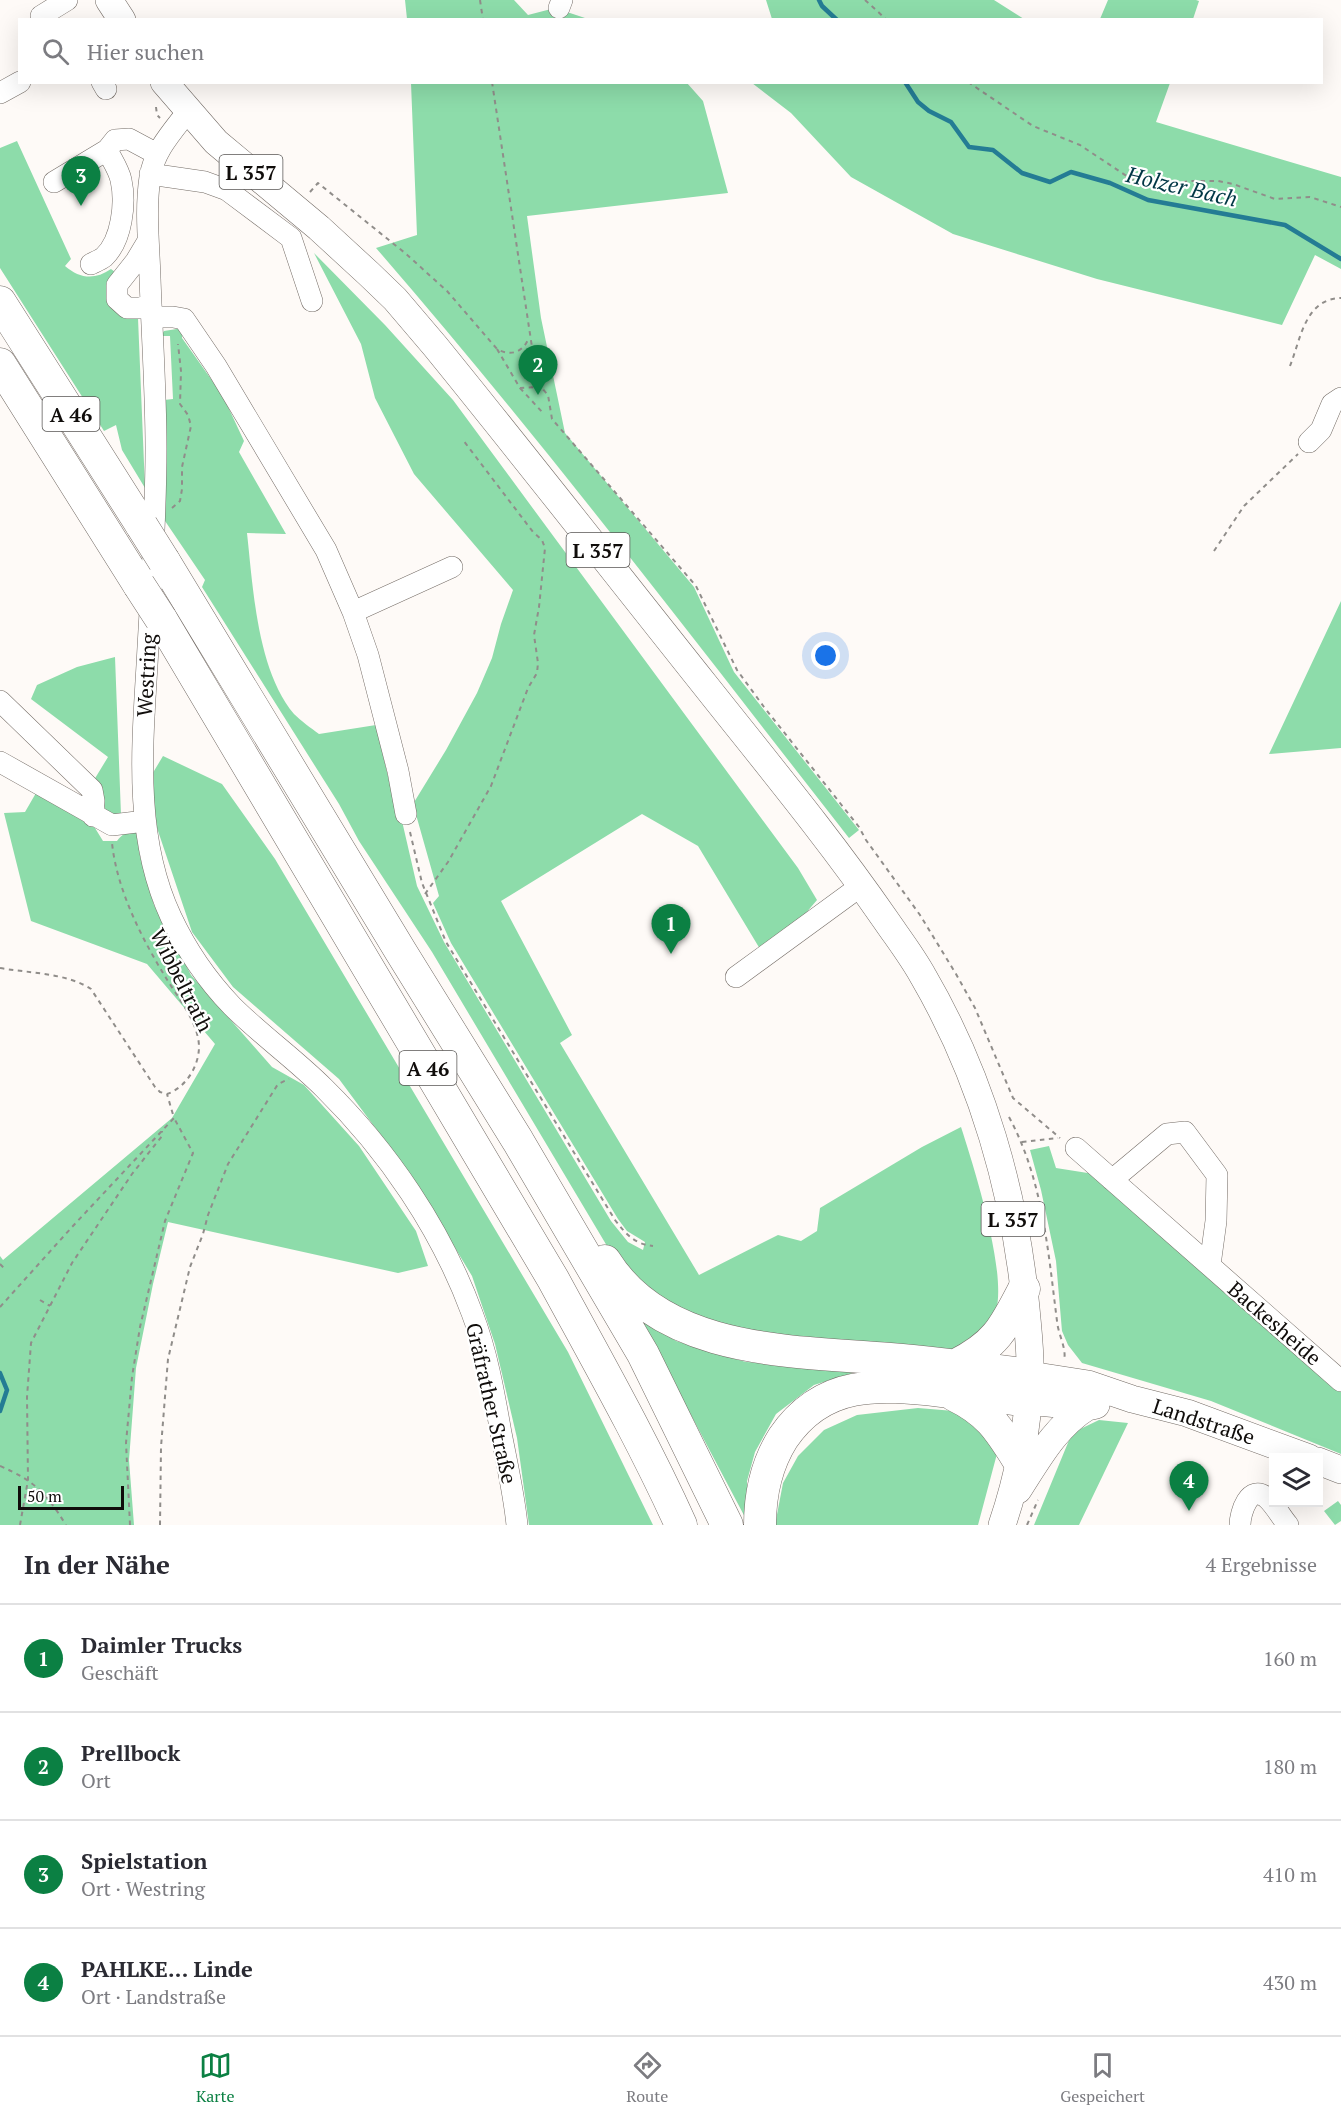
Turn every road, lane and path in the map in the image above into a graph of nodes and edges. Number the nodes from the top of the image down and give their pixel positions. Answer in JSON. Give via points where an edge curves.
{"nodes":[{"id":1,"x":109,"y":0,"type":"edge"},
{"id":2,"x":480,"y":0,"type":"edge"},
{"id":3,"x":865,"y":0,"type":"edge"},
{"id":4,"x":121,"y":18,"type":"edge"},
{"id":5,"x":483,"y":18,"type":"edge"},
{"id":6,"x":885,"y":18,"type":"edge"},
{"id":7,"x":18,"y":83,"type":"edge"},
{"id":8,"x":166,"y":84,"type":"edge"},
{"id":9,"x":492,"y":84,"type":"edge"},
{"id":10,"x":971,"y":84,"type":"edge"},
{"id":11,"x":0,"y":93,"type":"edge"},
{"id":12,"x":188,"y":111,"type":"junction"},
{"id":13,"x":107,"y":150,"type":"junction"},
{"id":14,"x":157,"y":154,"type":"junction"},
{"id":15,"x":150,"y":174,"type":"junction"},
{"id":16,"x":54,"y":182,"type":"dead end"},
{"id":17,"x":308,"y":195,"type":"dead end"},
{"id":18,"x":1341,"y":207,"type":"edge"},
{"id":19,"x":148,"y":241,"type":"junction"},
{"id":20,"x":91,"y":264,"type":"dead end"},
{"id":21,"x":1341,"y":298,"type":"edge"},
{"id":22,"x":312,"y":301,"type":"dead end"},
{"id":23,"x":0,"y":302,"type":"edge"},
{"id":24,"x":151,"y":311,"type":"junction"},
{"id":25,"x":173,"y":317,"type":"junction"},
{"id":26,"x":529,"y":335,"type":"junction"},
{"id":27,"x":497,"y":349,"type":"junction"},
{"id":28,"x":0,"y":364,"type":"edge"},
{"id":29,"x":1290,"y":366,"type":"dead end"},
{"id":30,"x":538,"y":387,"type":"junction"},
{"id":31,"x":520,"y":388,"type":"junction"},
{"id":32,"x":1341,"y":398,"type":"edge"},
{"id":33,"x":543,"y":413,"type":"dead end"},
{"id":34,"x":463,"y":440,"type":"dead end"},
{"id":35,"x":1309,"y":442,"type":"joint"},
{"id":36,"x":148,"y":522,"type":"junction"},
{"id":37,"x":1214,"y":551,"type":"dead end"},
{"id":38,"x":452,"y":567,"type":"dead end"},
{"id":39,"x":353,"y":612,"type":"junction"},
{"id":40,"x":0,"y":701,"type":"edge"},
{"id":41,"x":0,"y":762,"type":"edge"},
{"id":42,"x":406,"y":814,"type":"joint"},
{"id":43,"x":103,"y":820,"type":"junction"},
{"id":44,"x":145,"y":821,"type":"junction"},
{"id":45,"x":862,"y":885,"type":"junction"},
{"id":46,"x":425,"y":894,"type":"junction"},
{"id":47,"x":0,"y":968,"type":"edge"},
{"id":48,"x":736,"y":977,"type":"dead end"},
{"id":49,"x":234,"y":1008,"type":"joint"},
{"id":50,"x":306,"y":1072,"type":"junction"},
{"id":51,"x":167,"y":1094,"type":"junction"},
{"id":52,"x":174,"y":1118,"type":"junction"},
{"id":53,"x":162,"y":1131,"type":"junction"},
{"id":54,"x":518,"y":1141,"type":"junction"},
{"id":55,"x":1022,"y":1142,"type":"dead end"},
{"id":56,"x":1068,"y":1143,"type":"junction"},
{"id":57,"x":1112,"y":1180,"type":"junction"},
{"id":58,"x":653,"y":1246,"type":"dead end"},
{"id":59,"x":0,"y":1264,"type":"edge"},
{"id":60,"x":1210,"y":1265,"type":"junction"},
{"id":61,"x":4,"y":1268,"type":"dead end"},
{"id":62,"x":1024,"y":1289,"type":"junction"},
{"id":63,"x":40,"y":1300,"type":"dead end"},
{"id":64,"x":50,"y":1306,"type":"junction"},
{"id":65,"x":0,"y":1307,"type":"edge"},
{"id":66,"x":951,"y":1378,"type":"junction"},
{"id":67,"x":1341,"y":1381,"type":"edge"},
{"id":68,"x":1029,"y":1388,"type":"junction"},
{"id":69,"x":1132,"y":1399,"type":"junction"},
{"id":70,"x":1087,"y":1407,"type":"junction"},
{"id":71,"x":1296,"y":1453,"type":"edge"},
{"id":72,"x":1018,"y":1461,"type":"junction"},
{"id":73,"x":1323,"y":1463,"type":"edge"},
{"id":74,"x":0,"y":1466,"type":"edge"},
{"id":75,"x":1341,"y":1470,"type":"edge"},
{"id":76,"x":28,"y":1480,"type":"junction"},
{"id":77,"x":1006,"y":1513,"type":"edge"},
{"id":78,"x":21,"y":1525,"type":"edge"},
{"id":79,"x":66,"y":1525,"type":"edge"},
{"id":80,"x":130,"y":1525,"type":"edge"},
{"id":81,"x":160,"y":1525,"type":"edge"},
{"id":82,"x":517,"y":1525,"type":"edge"},
{"id":83,"x":681,"y":1525,"type":"edge"},
{"id":84,"x":727,"y":1525,"type":"edge"},
{"id":85,"x":760,"y":1525,"type":"edge"},
{"id":86,"x":1240,"y":1525,"type":"edge"},
{"id":87,"x":1288,"y":1525,"type":"edge"}],
"edges":[{"from":1,"to":4,"type":"main road"},
{"from":2,"to":5,"type":"path"},
{"from":3,"to":6,"type":"path"},
{"from":7,"to":11,"type":"street"},
{"from":8,"to":12,"type":"main road","number":"L 357"},
{"from":9,"to":26,"type":"path"},
{"from":10,"to":18,"type":"path","via":[[1033,126],[1080,145],[1131,179],[1147,184],[1218,181],[1275,199],[1310,197]]},
{"from":12,"to":14,"type":"street","name":"Westring"},
{"from":12,"to":45,"type":"main road","number":"L 357","via":[[216,142],[319,228],[395,299]]},
{"from":13,"to":14,"type":"street","via":[[115,140],[129,138]]},
{"from":13,"to":16,"type":"street"},
{"from":13,"to":20,"type":"street","via":[[121,177],[122,219],[110,250]]},
{"from":14,"to":15,"type":"street","name":"Westring"},
{"from":15,"to":19,"type":"street","name":"Westring"},
{"from":15,"to":22,"type":"street","via":[[205,182],[226,190],[291,238]]},
{"from":17,"to":27,"type":"path","via":[[318,183],[405,253],[447,291]]},
{"from":19,"to":24,"type":"street","name":"Westring"},
{"from":19,"to":24,"type":"street","via":[[117,285],[117,299],[127,308]]},
{"from":21,"to":29,"type":"path","via":[[1326,300],[1313,310]]},
{"from":23,"to":36,"type":"highway","number":"A 46"},
{"from":24,"to":25,"type":"street"},
{"from":24,"to":36,"type":"street","name":"Westring","via":[[156,444]]},
{"from":25,"to":36,"type":"path","via":[[181,371],[180,404],[191,426],[182,466],[180,501]]},
{"from":25,"to":39,"type":"street","via":[[184,319],[216,366],[326,550]]},
{"from":26,"to":27,"type":"path","via":[[526,345],[515,353]]},
{"from":26,"to":30,"type":"path"},
{"from":27,"to":31,"type":"path"},
{"from":28,"to":83,"type":"highway","number":"A 46","bridge":true,"via":[[161,619],[553,1279]]},
{"from":30,"to":31,"type":"path"},
{"from":30,"to":56,"type":"path","via":[[548,395],[552,419],[696,586],[737,670],[859,827],[920,915],[975,1008],[1013,1098]]},
{"from":31,"to":33,"type":"path"},
{"from":32,"to":35,"type":"street","via":[[1332,404],[1321,430]]},
{"from":34,"to":46,"type":"path","via":[[542,540],[534,635],[538,663],[491,786]]},
{"from":35,"to":37,"type":"path","via":[[1244,506]]},
{"from":36,"to":44,"type":"street","name":"Westring"},
{"from":36,"to":54,"type":"highway","number":"A 46","bridge":true,"via":[[164,561]]},
{"from":38,"to":39,"type":"street"},
{"from":39,"to":42,"type":"street","via":[[368,655]]},
{"from":40,"to":43,"type":"street","via":[[92,790]]},
{"from":41,"to":43,"type":"street"},
{"from":42,"to":46,"type":"path"},
{"from":43,"to":44,"type":"street"},
{"from":43,"to":51,"type":"path","name":"Wibbeltrath","via":[[134,916],[198,1036],[199,1054],[193,1068],[180,1087]]},
{"from":44,"to":49,"type":"street","name":"Westring","via":[[149,849],[170,915],[200,967]]},
{"from":45,"to":48,"type":"street"},
{"from":45,"to":62,"type":"main road","number":"L 357","via":[[922,974],[967,1062],[986,1113],[1010,1207]]},
{"from":46,"to":58,"type":"path","via":[[446,942],[615,1220],[631,1239]]},
{"from":47,"to":51,"type":"path","via":[[65,977],[91,989],[155,1087]]},
{"from":49,"to":50,"type":"street","name":"Gräfrather Straße"},
{"from":50,"to":81,"type":"path","via":[[278,1084],[228,1164],[190,1267],[168,1359],[160,1447]]},
{"from":50,"to":82,"type":"street","name":"Gräfrather Straße","via":[[365,1132],[403,1180],[457,1277],[487,1361]]},
{"from":51,"to":52,"type":"path"},
{"from":52,"to":53,"type":"path"},
{"from":52,"to":80,"type":"path","via":[[193,1153],[165,1221],[140,1327],[126,1443]]},
{"from":53,"to":64,"type":"path","via":[[85,1243]]},
{"from":53,"to":65,"type":"path"},
{"from":54,"to":66,"type":"highway","via":[[608,1266],[629,1290],[664,1316],[726,1340]]},
{"from":54,"to":84,"type":"highway","number":"A 46","via":[[643,1354]]},
{"from":55,"to":56,"type":"path"},
{"from":56,"to":57,"type":"street","name":"Backesheide"},
{"from":57,"to":60,"type":"street","name":"Backesheide"},
{"from":57,"to":60,"type":"street","name":"Backesheide","via":[[1167,1134],[1185,1132],[1217,1175]]},
{"from":59,"to":61,"type":"path"},
{"from":60,"to":67,"type":"street","name":"Backesheide"},
{"from":62,"to":66,"type":"highway","via":[[1006,1324]]},
{"from":62,"to":68,"type":"main road","number":"L 357"},
{"from":63,"to":64,"type":"path"},
{"from":64,"to":76,"type":"path","via":[[29,1352]]},
{"from":66,"to":68,"type":"highway"},
{"from":66,"to":72,"type":"highway","via":[[971,1404],[989,1417]]},
{"from":66,"to":85,"type":"highway","via":[[856,1388],[816,1404],[794,1422],[774,1455],[760,1502]]},
{"from":68,"to":69,"type":"main road","name":"Landstraße","via":[[1088,1384]]},
{"from":68,"to":70,"type":"main road","name":"Landstraße"},
{"from":68,"to":72,"type":"main road","number":"L 357"},
{"from":69,"to":70,"type":"main road","name":"Landstraße"},
{"from":69,"to":71,"type":"main road","name":"Landstraße","via":[[1214,1421]]},
{"from":70,"to":77,"type":"main road","via":[[1054,1435]]},
{"from":72,"to":77,"type":"main road","number":"L 357"},
{"from":73,"to":75,"type":"main road"},
{"from":74,"to":76,"type":"path"},
{"from":76,"to":78,"type":"path"},
{"from":76,"to":79,"type":"path","via":[[45,1494]]},
{"from":86,"to":87,"type":"street","via":[[1245,1502],[1259,1495],[1267,1498]]}]}
